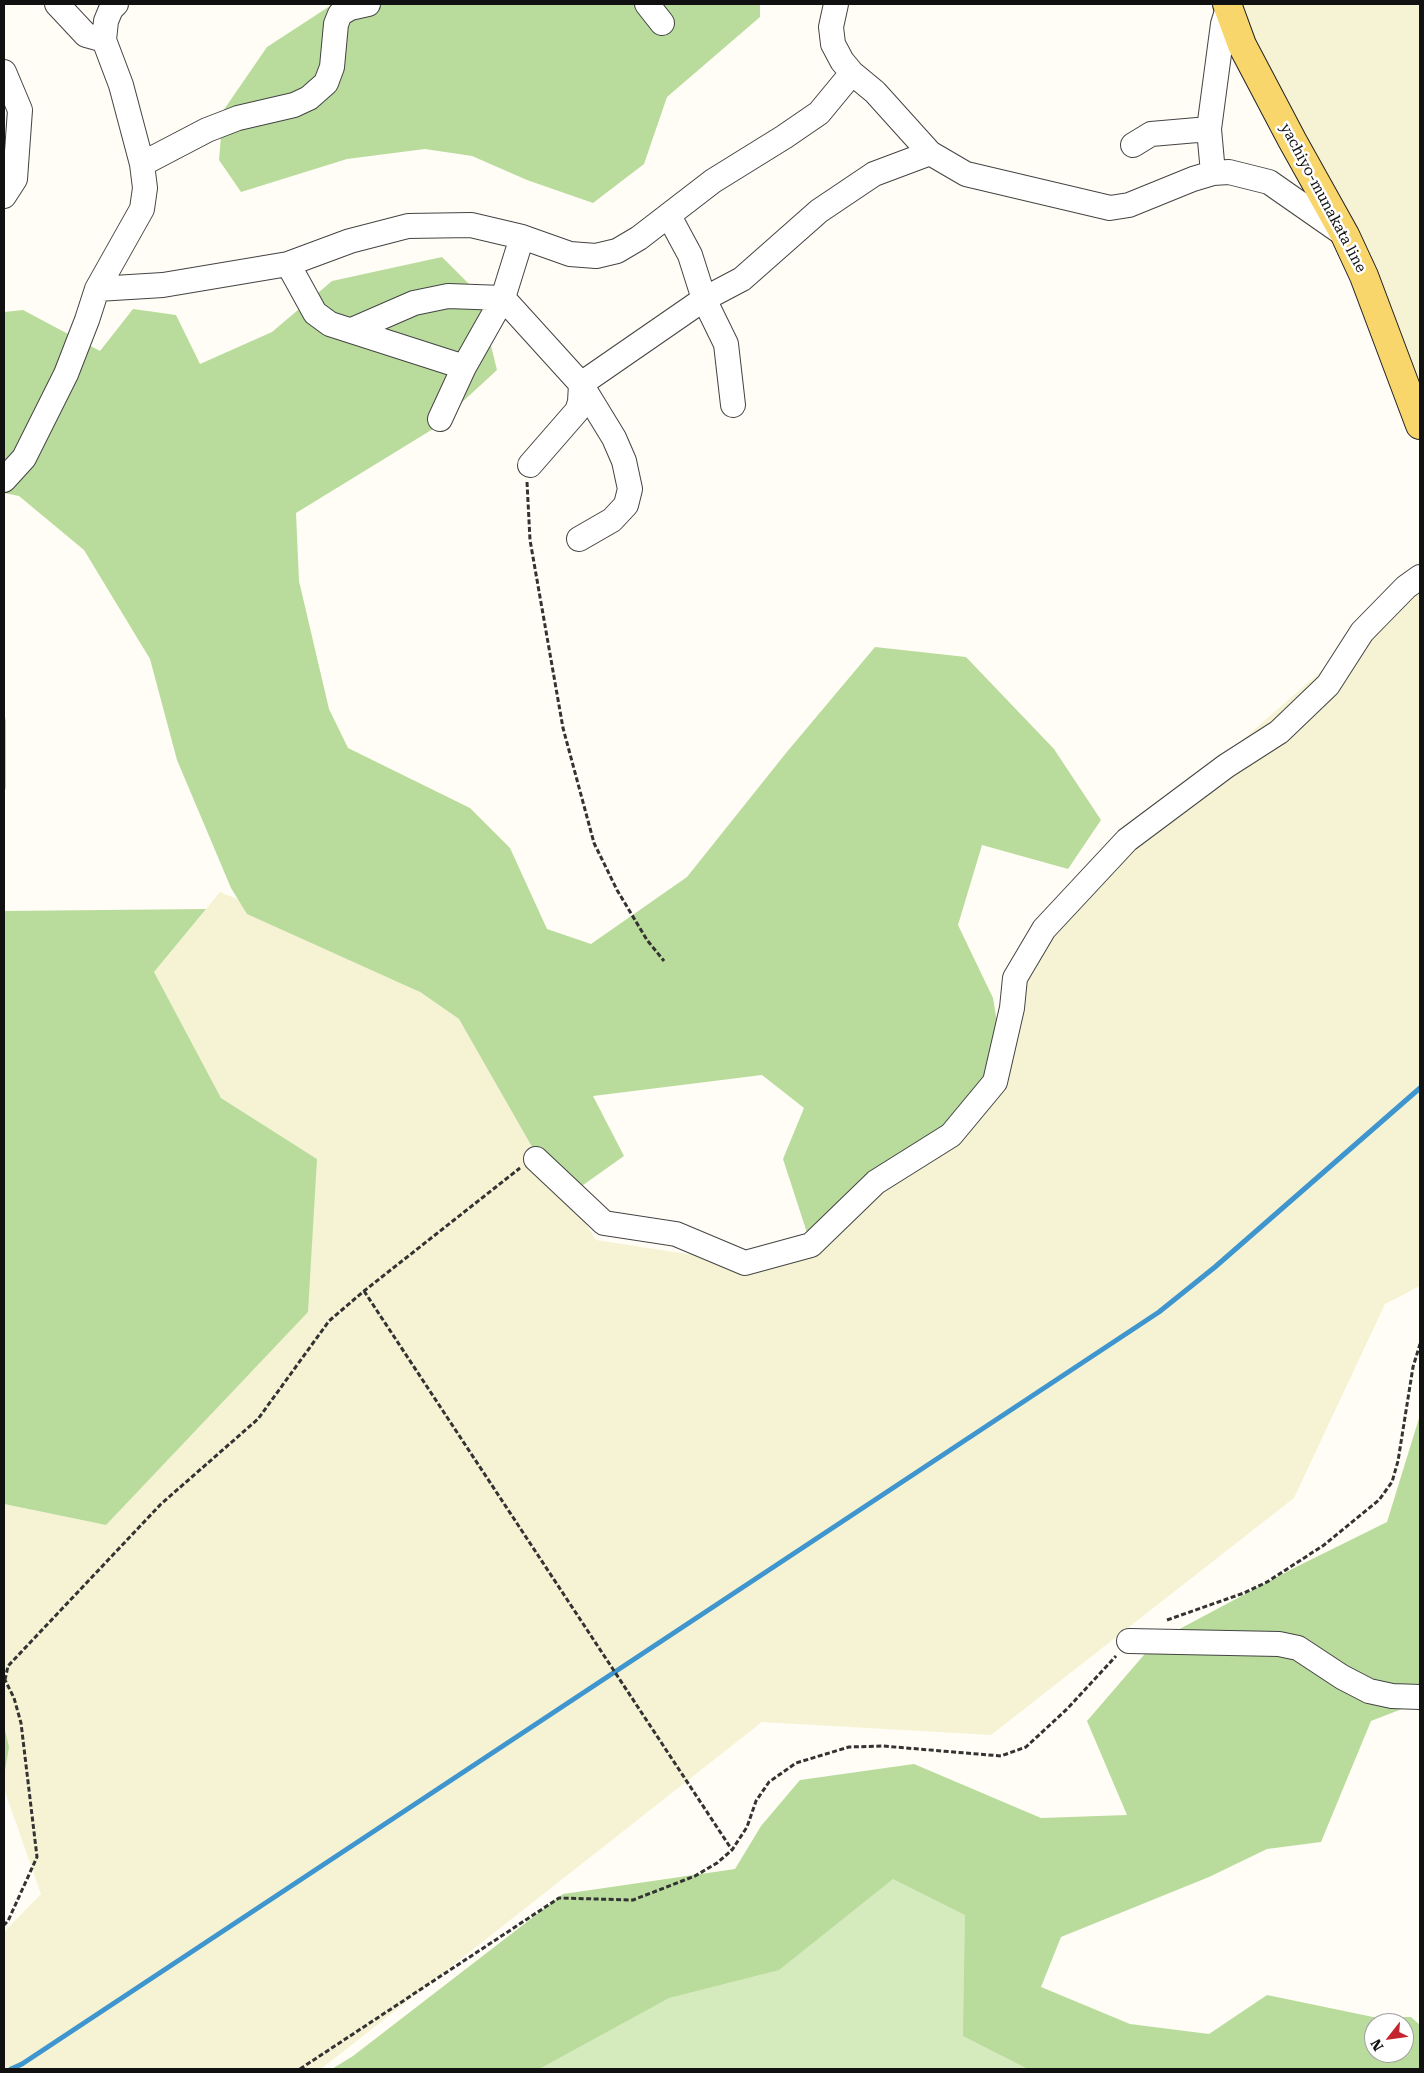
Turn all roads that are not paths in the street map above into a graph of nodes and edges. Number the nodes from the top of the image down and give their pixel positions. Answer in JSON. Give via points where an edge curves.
{"nodes":[{"id":1,"x":56,"y":4,"type":"edge"},
{"id":2,"x":116,"y":4,"type":"edge"},
{"id":3,"x":368,"y":4,"type":"edge"},
{"id":4,"x":647,"y":4,"type":"edge"},
{"id":5,"x":836,"y":4,"type":"edge"},
{"id":6,"x":1227,"y":6,"type":"edge"},
{"id":7,"x":662,"y":23,"type":"dead end"},
{"id":8,"x":104,"y":40,"type":"junction"},
{"id":9,"x":4,"y":72,"type":"edge"},
{"id":10,"x":852,"y":73,"type":"junction"},
{"id":11,"x":1209,"y":129,"type":"junction"},
{"id":12,"x":1133,"y":145,"type":"dead end"},
{"id":13,"x":930,"y":153,"type":"junction"},
{"id":14,"x":142,"y":164,"type":"junction"},
{"id":15,"x":1213,"y":174,"type":"junction"},
{"id":16,"x":4,"y":196,"type":"edge"},
{"id":17,"x":669,"y":216,"type":"junction"},
{"id":18,"x":1346,"y":235,"type":"junction"},
{"id":19,"x":522,"y":237,"type":"junction"},
{"id":20,"x":288,"y":264,"type":"junction"},
{"id":21,"x":97,"y":289,"type":"junction"},
{"id":22,"x":503,"y":298,"type":"junction"},
{"id":23,"x":704,"y":299,"type":"junction"},
{"id":24,"x":352,"y":330,"type":"junction"},
{"id":25,"x":464,"y":367,"type":"junction"},
{"id":26,"x":581,"y":384,"type":"junction"},
{"id":27,"x":733,"y":404,"type":"dead end"},
{"id":28,"x":440,"y":419,"type":"dead end"},
{"id":29,"x":1420,"y":426,"type":"edge"},
{"id":30,"x":530,"y":465,"type":"road end"},
{"id":31,"x":4,"y":480,"type":"edge"},
{"id":32,"x":579,"y":539,"type":"dead end"},
{"id":33,"x":1420,"y":577,"type":"edge"},
{"id":34,"x":536,"y":1159,"type":"road end"},
{"id":35,"x":1128,"y":1641,"type":"road end"},
{"id":36,"x":1420,"y":1698,"type":"edge"}],
"edges":[{"from":1,"to":8,"type":"street","via":[[86,35]]},
{"from":2,"to":8,"type":"street","via":[[106,21]]},
{"from":3,"to":14,"type":"street","via":[[340,14],[332,67],[326,83],[309,98],[222,124]]},
{"from":4,"to":7,"type":"street"},
{"from":5,"to":10,"type":"street","via":[[831,27],[833,44]]},
{"from":6,"to":11,"type":"street"},
{"from":6,"to":18,"type":"main road","name":"yachiyo-munakata line","via":[[1242,45]]},
{"from":8,"to":14,"type":"street","via":[[121,85]]},
{"from":9,"to":16,"type":"street","via":[[20,110],[15,179]]},
{"from":10,"to":13,"type":"street","via":[[876,92]]},
{"from":10,"to":17,"type":"street","via":[[819,113],[713,181]]},
{"from":11,"to":12,"type":"street","via":[[1151,134]]},
{"from":11,"to":15,"type":"street"},
{"from":13,"to":15,"type":"street","via":[[966,174],[1110,208],[1129,205]]},
{"from":13,"to":23,"type":"street","via":[[874,174],[819,211],[742,279]]},
{"from":14,"to":21,"type":"street","via":[[145,188],[142,209]]},
{"from":15,"to":18,"type":"street","via":[[1229,172],[1269,182]]},
{"from":17,"to":19,"type":"street","via":[[617,251],[596,256],[570,254]]},
{"from":17,"to":23,"type":"street","via":[[690,255]]},
{"from":18,"to":29,"type":"main road","name":"yachiyo-munakata line"},
{"from":19,"to":20,"type":"street","via":[[471,226],[408,226],[350,241]]},
{"from":19,"to":22,"type":"street"},
{"from":20,"to":21,"type":"street","via":[[163,285]]},
{"from":20,"to":24,"type":"street","via":[[315,313],[330,324]]},
{"from":21,"to":31,"type":"street","via":[[66,374],[24,458]]},
{"from":22,"to":24,"type":"street","via":[[448,296],[414,303]]},
{"from":22,"to":25,"type":"street"},
{"from":22,"to":26,"type":"street"},
{"from":23,"to":26,"type":"street"},
{"from":23,"to":27,"type":"street","via":[[726,344]]},
{"from":24,"to":25,"type":"street"},
{"from":25,"to":28,"type":"street"},
{"from":26,"to":30,"type":"street","via":[[577,411]]},
{"from":26,"to":32,"type":"street","via":[[614,438],[624,461],[630,489],[626,505],[612,520]]},
{"from":33,"to":34,"type":"street","via":[[1362,632],[1328,685],[1279,732],[1226,766],[1127,840],[1044,929],[1015,978],[1012,1008],[995,1082],[950,1135],[876,1182],[811,1244],[745,1263],[676,1234],[604,1223]]},
{"from":35,"to":36,"type":"street","via":[[1279,1644],[1298,1648],[1369,1691]]}]}
